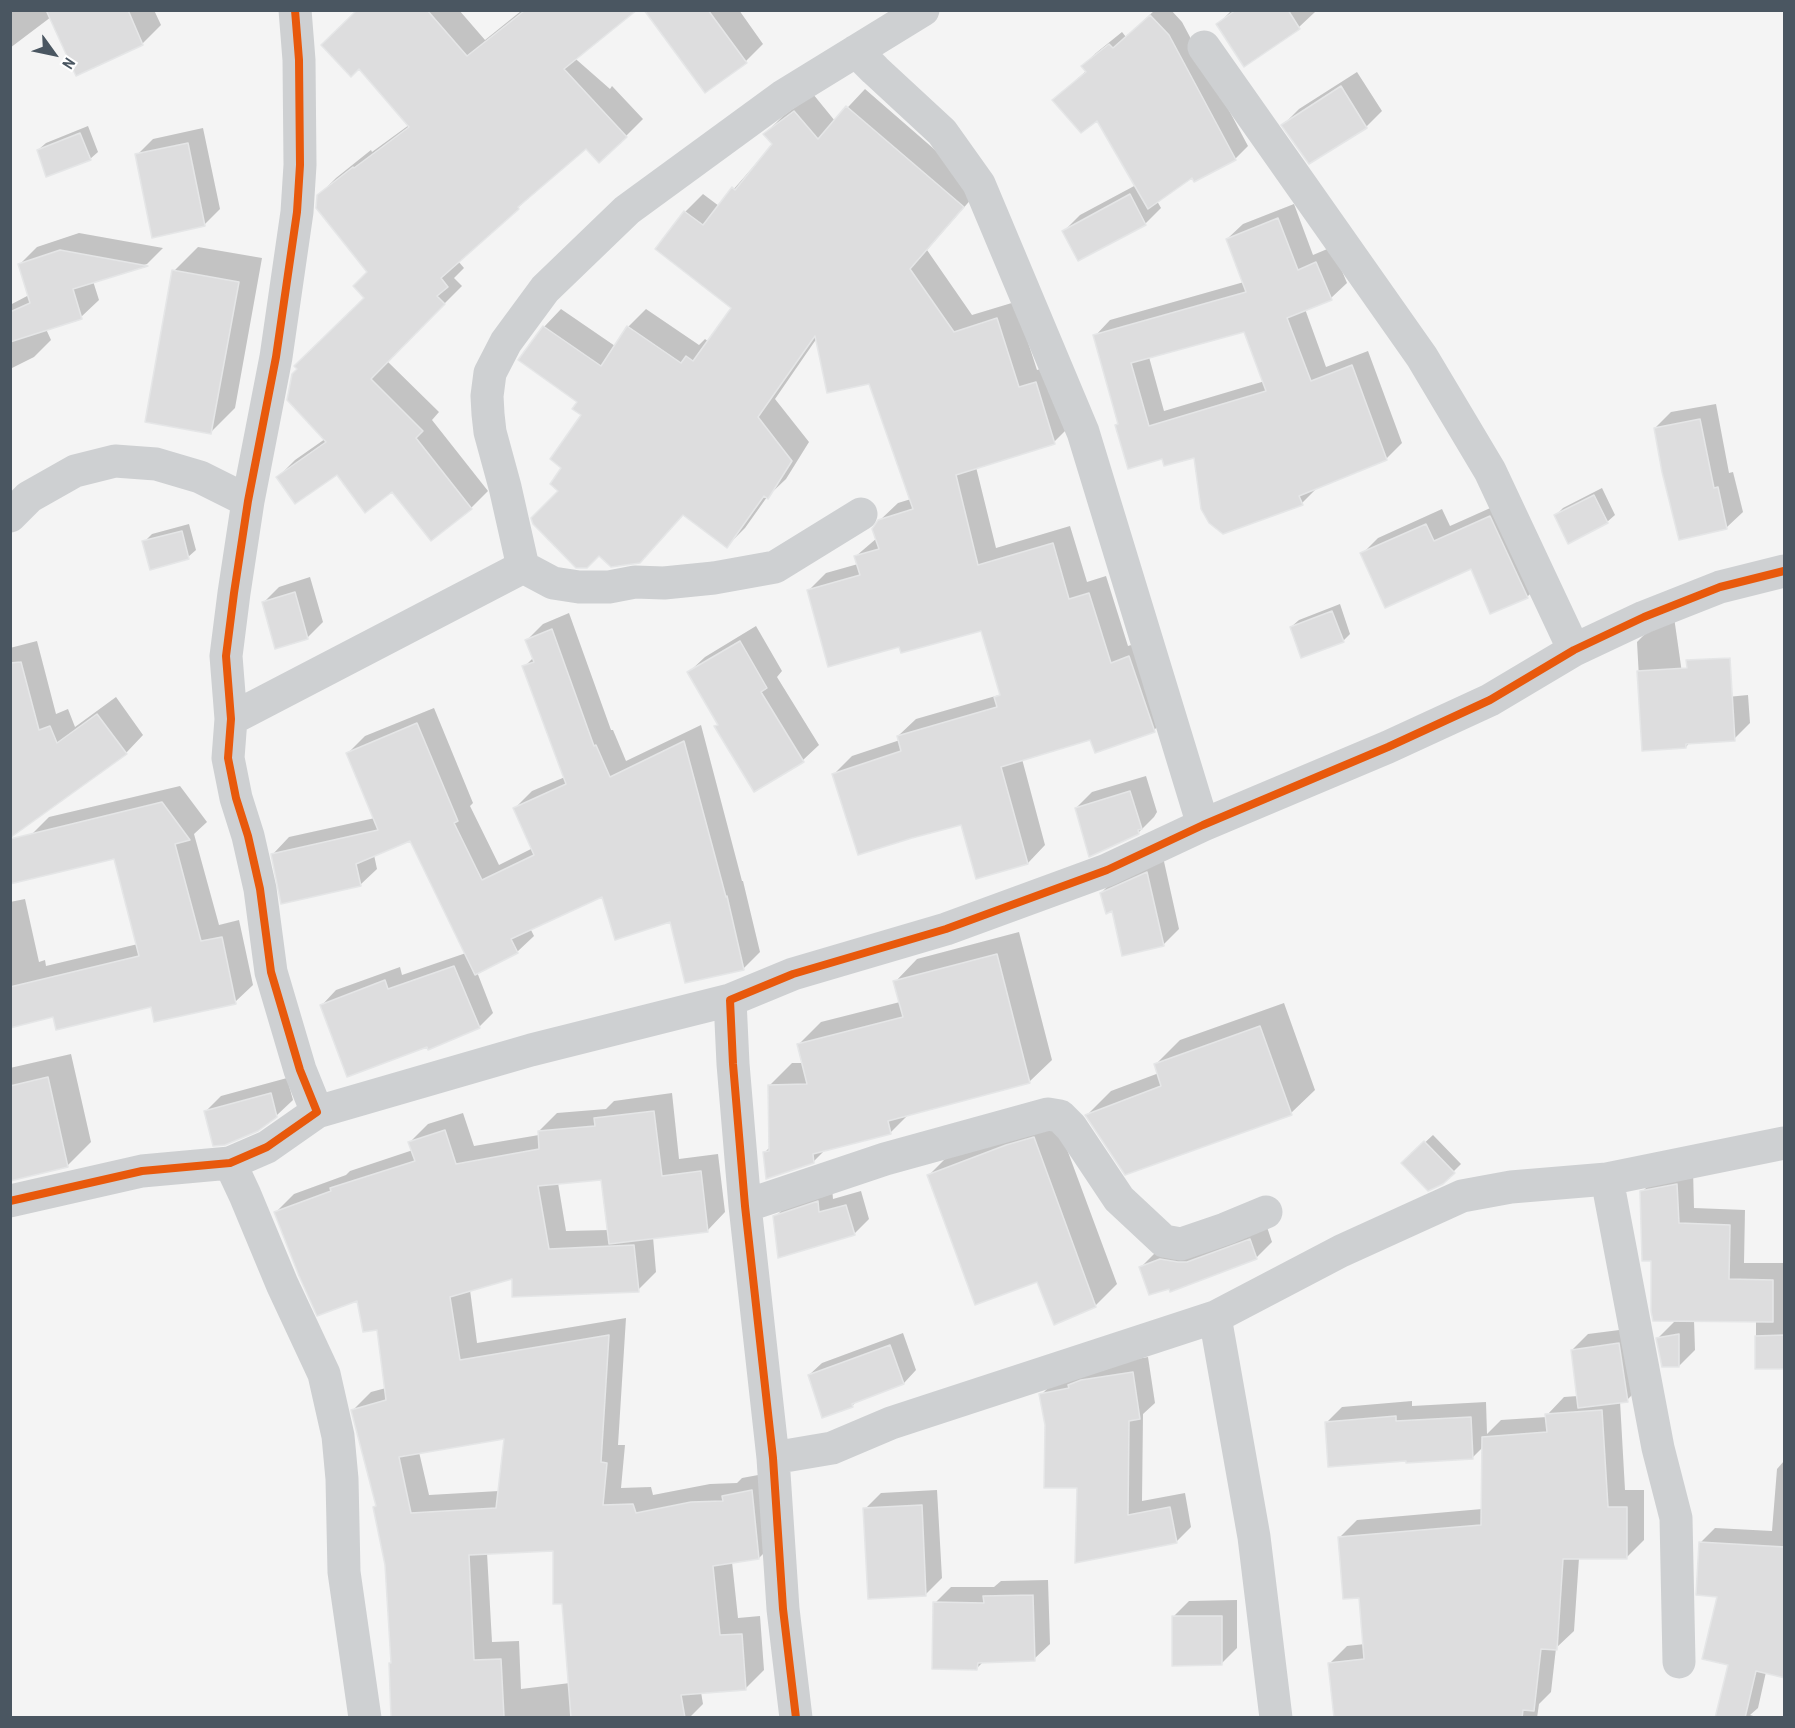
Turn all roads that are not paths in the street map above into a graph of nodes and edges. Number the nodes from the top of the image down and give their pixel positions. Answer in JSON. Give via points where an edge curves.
{"nodes":[{"id":1,"x":296,"y":10,"type":"edge"},
{"id":2,"x":923,"y":10,"type":"edge"},
{"id":3,"x":1204,"y":47,"type":"dead end"},
{"id":4,"x":856,"y":51,"type":"junction"},
{"id":5,"x":248,"y":501,"type":"junction"},
{"id":6,"x":861,"y":514,"type":"dead end"},
{"id":7,"x":10,"y":516,"type":"edge"},
{"id":8,"x":523,"y":567,"type":"junction"},
{"id":9,"x":1785,"y":571,"type":"edge"},
{"id":10,"x":1574,"y":650,"type":"junction"},
{"id":11,"x":231,"y":719,"type":"junction"},
{"id":12,"x":1203,"y":825,"type":"junction"},
{"id":13,"x":730,"y":1000,"type":"junction"},
{"id":14,"x":317,"y":1112,"type":"junction"},
{"id":15,"x":1785,"y":1143,"type":"edge"},
{"id":16,"x":230,"y":1163,"type":"junction"},
{"id":17,"x":1607,"y":1179,"type":"junction"},
{"id":18,"x":10,"y":1201,"type":"edge"},
{"id":19,"x":745,"y":1206,"type":"junction"},
{"id":20,"x":1266,"y":1212,"type":"dead end"},
{"id":21,"x":1215,"y":1317,"type":"junction"},
{"id":22,"x":773,"y":1458,"type":"junction"},
{"id":23,"x":1679,"y":1662,"type":"dead end"},
{"id":24,"x":365,"y":1718,"type":"edge"},
{"id":25,"x":796,"y":1718,"type":"edge"},
{"id":26,"x":1276,"y":1718,"type":"edge"}],
"edges":[{"from":1,"to":5,"type":"street","via":[[300,165],[297,212],[276,357]]},
{"from":2,"to":4,"type":"street"},
{"from":3,"to":10,"type":"street","via":[[1422,357],[1490,471]]},
{"from":4,"to":8,"type":"street","via":[[783,96],[627,210],[545,289],[506,342],[490,373],[486,396],[490,432]]},
{"from":4,"to":12,"type":"street","via":[[942,132],[979,184],[1083,432]]},
{"from":5,"to":7,"type":"street","via":[[200,477],[156,464],[115,461],[75,471],[29,497]]},
{"from":5,"to":11,"type":"street","via":[[226,656]]},
{"from":6,"to":8,"type":"street","via":[[775,567],[714,578],[579,587],[553,583]]},
{"from":8,"to":11,"type":"street"},
{"from":9,"to":10,"type":"street","via":[[1720,587]]},
{"from":10,"to":12,"type":"street","via":[[1490,700]]},
{"from":11,"to":14,"type":"street","via":[[228,758],[260,889],[270,972]]},
{"from":12,"to":13,"type":"street","via":[[1107,870],[946,929],[793,974]]},
{"from":13,"to":14,"type":"street","via":[[531,1050]]},
{"from":13,"to":19,"type":"street"},
{"from":14,"to":16,"type":"street","via":[[267,1147]]},
{"from":15,"to":17,"type":"street"},
{"from":16,"to":18,"type":"street","via":[[142,1172]]},
{"from":16,"to":24,"type":"street","via":[[324,1374],[338,1436],[347,1596]]},
{"from":17,"to":21,"type":"street","via":[[1511,1187],[1462,1196],[1341,1251]]},
{"from":17,"to":23,"type":"street","via":[[1658,1448],[1676,1518]]},
{"from":19,"to":20,"type":"street","via":[[885,1159],[1048,1114],[1060,1116],[1071,1127],[1119,1199],[1164,1241],[1181,1245]]},
{"from":19,"to":22,"type":"street"},
{"from":21,"to":22,"type":"street","via":[[891,1423],[832,1448]]},
{"from":21,"to":26,"type":"street","via":[[1254,1537]]},
{"from":22,"to":25,"type":"street","via":[[783,1609]]}]}
